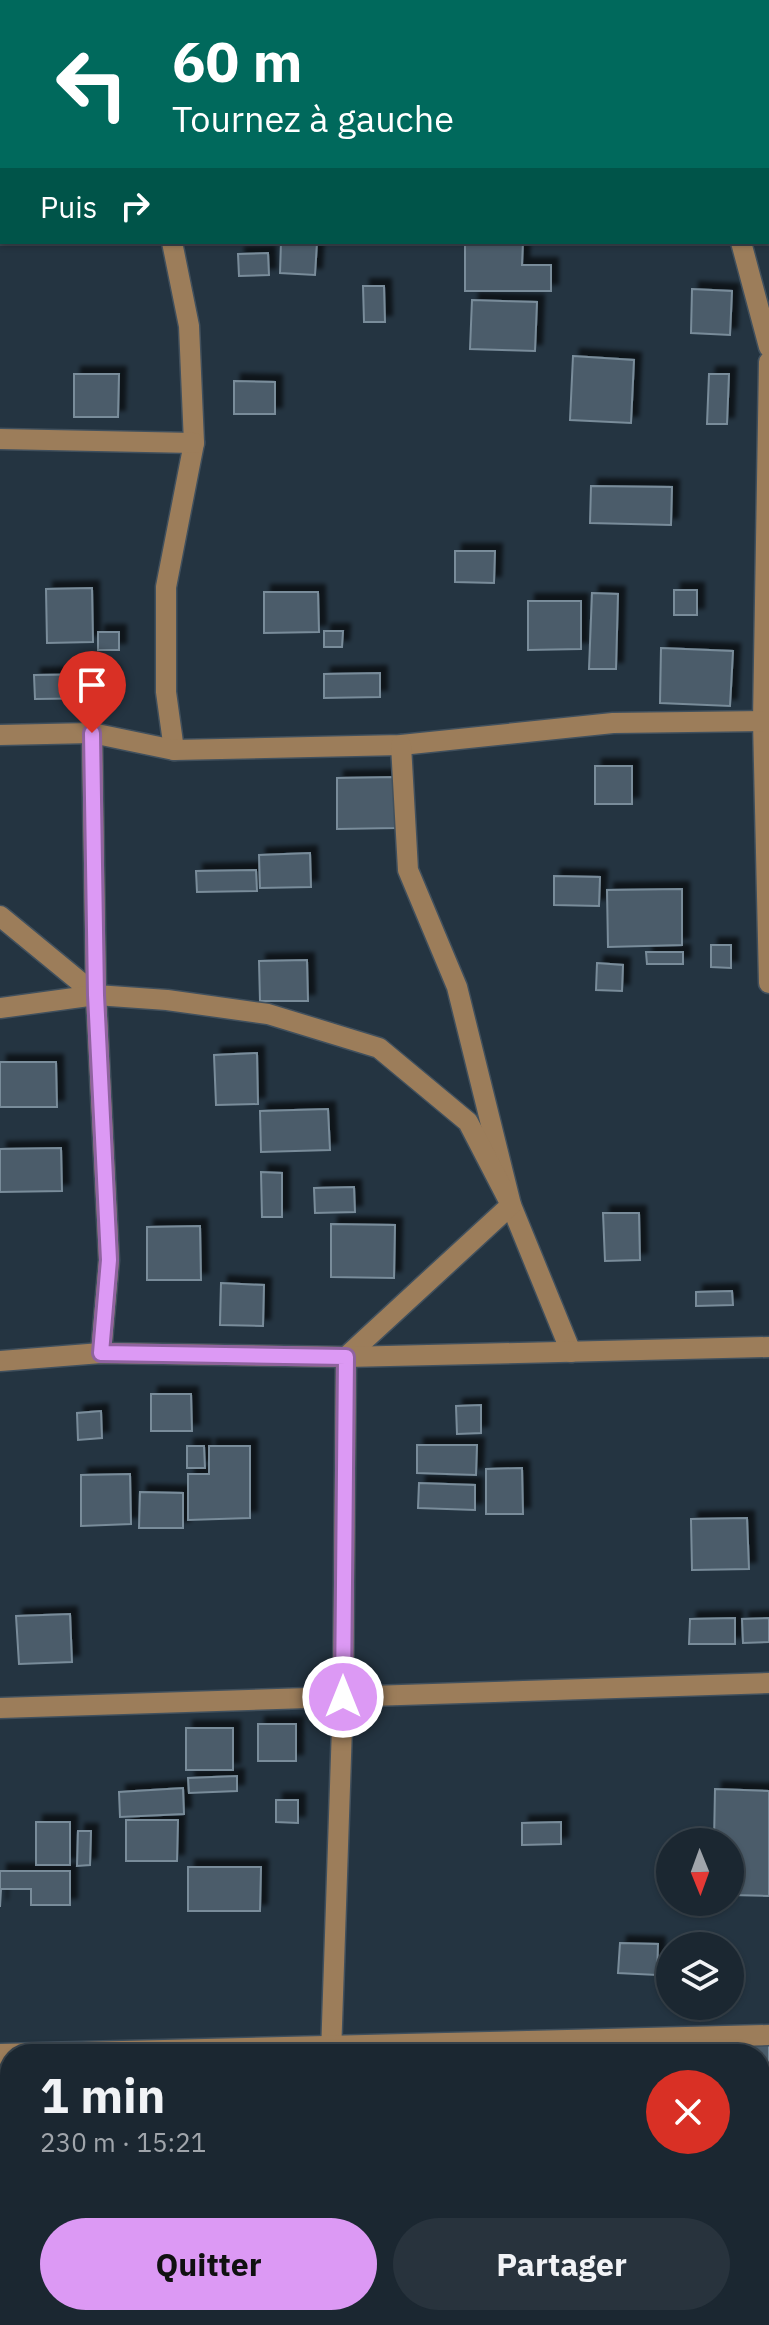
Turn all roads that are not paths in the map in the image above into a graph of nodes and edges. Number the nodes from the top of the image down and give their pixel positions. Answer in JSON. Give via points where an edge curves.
{"nodes":[{"id":1,"x":172,"y":244,"type":"edge"},
{"id":2,"x":742,"y":244,"type":"edge"},
{"id":3,"x":769,"y":347,"type":"edge"},
{"id":4,"x":769,"y":362,"type":"edge"},
{"id":5,"x":0,"y":439,"type":"edge"},
{"id":6,"x":194,"y":443,"type":"junction"},
{"id":7,"x":766,"y":721,"type":"edge"},
{"id":8,"x":92,"y":733,"type":"junction"},
{"id":9,"x":0,"y":735,"type":"edge"},
{"id":10,"x":401,"y":745,"type":"junction"},
{"id":11,"x":174,"y":750,"type":"junction"},
{"id":12,"x":0,"y":916,"type":"edge"},
{"id":13,"x":769,"y":983,"type":"edge"},
{"id":14,"x":96,"y":995,"type":"junction"},
{"id":15,"x":0,"y":1008,"type":"edge"},
{"id":16,"x":511,"y":1205,"type":"junction"},
{"id":17,"x":769,"y":1347,"type":"edge"},
{"id":18,"x":571,"y":1352,"type":"junction"},
{"id":19,"x":101,"y":1353,"type":"junction"},
{"id":20,"x":346,"y":1357,"type":"junction"},
{"id":21,"x":0,"y":1361,"type":"edge"},
{"id":22,"x":769,"y":1683,"type":"edge"},
{"id":23,"x":343,"y":1697,"type":"junction"},
{"id":24,"x":0,"y":1708,"type":"edge"},
{"id":25,"x":769,"y":2035,"type":"edge"},
{"id":26,"x":332,"y":2044,"type":"edge"},
{"id":27,"x":507,"y":2044,"type":"edge"}],
"edges":[{"from":1,"to":6,"type":"street","via":[[189,326]]},
{"from":2,"to":3,"type":"street"},
{"from":4,"to":7,"type":"street"},
{"from":5,"to":6,"type":"street"},
{"from":6,"to":11,"type":"street","via":[[166,587],[166,692]]},
{"from":7,"to":10,"type":"street","via":[[613,723]]},
{"from":7,"to":13,"type":"street"},
{"from":8,"to":9,"type":"street"},
{"from":8,"to":11,"type":"street"},
{"from":8,"to":14,"type":"street"},
{"from":10,"to":11,"type":"street"},
{"from":10,"to":16,"type":"street","via":[[408,870],[457,987]]},
{"from":12,"to":14,"type":"street"},
{"from":14,"to":15,"type":"street"},
{"from":14,"to":16,"type":"street","via":[[268,1014],[379,1048],[468,1122]]},
{"from":14,"to":19,"type":"street","via":[[109,1260]]},
{"from":16,"to":18,"type":"street"},
{"from":16,"to":20,"type":"street"},
{"from":17,"to":18,"type":"street"},
{"from":18,"to":20,"type":"street"},
{"from":19,"to":20,"type":"street"},
{"from":19,"to":21,"type":"street"},
{"from":20,"to":23,"type":"street"},
{"from":22,"to":23,"type":"street"},
{"from":23,"to":24,"type":"street"},
{"from":23,"to":26,"type":"street"},
{"from":25,"to":27,"type":"street"}]}
